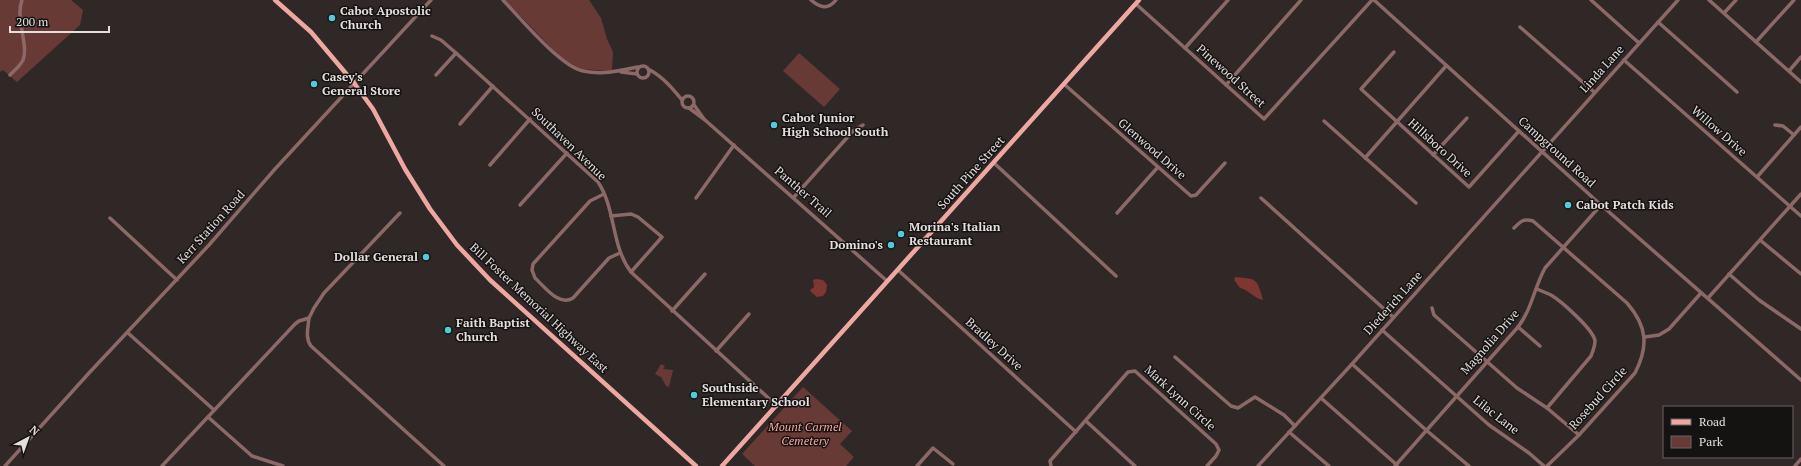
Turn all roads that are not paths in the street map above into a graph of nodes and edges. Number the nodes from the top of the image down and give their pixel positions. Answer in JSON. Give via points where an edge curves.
{"nodes":[{"id":1,"x":22,"y":0,"type":"edge"},
{"id":2,"x":275,"y":0,"type":"edge"},
{"id":3,"x":431,"y":0,"type":"edge"},
{"id":4,"x":503,"y":0,"type":"edge"},
{"id":5,"x":811,"y":0,"type":"edge"},
{"id":6,"x":836,"y":0,"type":"edge"},
{"id":7,"x":1228,"y":0,"type":"edge"},
{"id":8,"x":1301,"y":0,"type":"edge"},
{"id":9,"x":1373,"y":0,"type":"edge"},
{"id":10,"x":1591,"y":0,"type":"edge"},
{"id":11,"x":1671,"y":0,"type":"edge"},
{"id":12,"x":1678,"y":0,"type":"edge"},
{"id":13,"x":1709,"y":0,"type":"edge"},
{"id":14,"x":1736,"y":0,"type":"edge"},
{"id":15,"x":1794,"y":0,"type":"edge"},
{"id":16,"x":1137,"y":2,"type":"edge"},
{"id":17,"x":1674,"y":3,"type":"junction"},
{"id":18,"x":1724,"y":13,"type":"junction"},
{"id":19,"x":1658,"y":22,"type":"junction"},
{"id":20,"x":1520,"y":27,"type":"dead end"},
{"id":21,"x":432,"y":36,"type":"dead end"},
{"id":22,"x":1756,"y":42,"type":"junction"},
{"id":23,"x":1639,"y":43,"type":"junction"},
{"id":24,"x":1185,"y":48,"type":"junction"},
{"id":25,"x":1394,"y":52,"type":"dead end"},
{"id":26,"x":456,"y":53,"type":"junction"},
{"id":27,"x":1801,"y":58,"type":"edge"},
{"id":28,"x":1624,"y":60,"type":"junction"},
{"id":29,"x":1446,"y":66,"type":"junction"},
{"id":30,"x":638,"y":67,"type":"junction"},
{"id":31,"x":650,"y":70,"type":"junction"},
{"id":32,"x":1789,"y":71,"type":"junction"},
{"id":33,"x":621,"y":72,"type":"junction"},
{"id":34,"x":637,"y":74,"type":"junction"},
{"id":35,"x":10,"y":75,"type":"dead end"},
{"id":36,"x":436,"y":75,"type":"dead end"},
{"id":37,"x":648,"y":76,"type":"junction"},
{"id":38,"x":661,"y":77,"type":"junction"},
{"id":39,"x":1801,"y":82,"type":"edge"},
{"id":40,"x":354,"y":83,"type":"junction"},
{"id":41,"x":1064,"y":84,"type":"junction"},
{"id":42,"x":1226,"y":85,"type":"junction"},
{"id":43,"x":493,"y":86,"type":"junction"},
{"id":44,"x":675,"y":91,"type":"junction"},
{"id":45,"x":1594,"y":92,"type":"junction"},
{"id":46,"x":1737,"y":92,"type":"dead end"},
{"id":47,"x":686,"y":96,"type":"junction"},
{"id":48,"x":682,"y":100,"type":"junction"},
{"id":49,"x":694,"y":105,"type":"junction"},
{"id":50,"x":689,"y":108,"type":"junction"},
{"id":51,"x":1466,"y":118,"type":"dead end"},
{"id":52,"x":530,"y":119,"type":"junction"},
{"id":53,"x":705,"y":120,"type":"junction"},
{"id":54,"x":1324,"y":121,"type":"dead end"},
{"id":55,"x":1397,"y":122,"type":"junction"},
{"id":56,"x":460,"y":124,"type":"dead end"},
{"id":57,"x":863,"y":125,"type":"dead end"},
{"id":58,"x":1775,"y":125,"type":"dead end"},
{"id":59,"x":1801,"y":127,"type":"edge"},
{"id":60,"x":1519,"y":131,"type":"junction"},
{"id":61,"x":1794,"y":135,"type":"junction"},
{"id":62,"x":734,"y":145,"type":"junction"},
{"id":63,"x":1542,"y":152,"type":"junction"},
{"id":64,"x":567,"y":153,"type":"junction"},
{"id":65,"x":1433,"y":155,"type":"junction"},
{"id":66,"x":1365,"y":158,"type":"junction"},
{"id":67,"x":994,"y":163,"type":"junction"},
{"id":68,"x":1226,"y":163,"type":"dead end"},
{"id":69,"x":490,"y":165,"type":"dead end"},
{"id":70,"x":1158,"y":167,"type":"junction"},
{"id":71,"x":1757,"y":177,"type":"junction"},
{"id":72,"x":604,"y":194,"type":"junction"},
{"id":73,"x":1801,"y":194,"type":"edge"},
{"id":74,"x":696,"y":198,"type":"dead end"},
{"id":75,"x":794,"y":198,"type":"junction"},
{"id":76,"x":1261,"y":198,"type":"dead end"},
{"id":77,"x":1416,"y":203,"type":"dead end"},
{"id":78,"x":520,"y":205,"type":"dead end"},
{"id":79,"x":1601,"y":205,"type":"junction"},
{"id":80,"x":1790,"y":206,"type":"junction"},
{"id":81,"x":400,"y":213,"type":"dead end"},
{"id":82,"x":1117,"y":213,"type":"dead end"},
{"id":83,"x":611,"y":216,"type":"junction"},
{"id":84,"x":1801,"y":216,"type":"edge"},
{"id":85,"x":110,"y":218,"type":"dead end"},
{"id":86,"x":1514,"y":228,"type":"dead end"},
{"id":87,"x":1760,"y":240,"type":"junction"},
{"id":88,"x":1563,"y":247,"type":"junction"},
{"id":89,"x":620,"y":253,"type":"junction"},
{"id":90,"x":898,"y":270,"type":"junction"},
{"id":91,"x":631,"y":272,"type":"junction"},
{"id":92,"x":704,"y":274,"type":"dead end"},
{"id":93,"x":1729,"y":274,"type":"junction"},
{"id":94,"x":1801,"y":274,"type":"edge"},
{"id":95,"x":1116,"y":276,"type":"dead end"},
{"id":96,"x":177,"y":280,"type":"junction"},
{"id":97,"x":887,"y":281,"type":"junction"},
{"id":98,"x":1537,"y":289,"type":"junction"},
{"id":99,"x":1701,"y":293,"type":"junction"},
{"id":100,"x":1708,"y":298,"type":"junction"},
{"id":101,"x":1432,"y":308,"type":"dead end"},
{"id":102,"x":672,"y":311,"type":"junction"},
{"id":103,"x":749,"y":314,"type":"dead end"},
{"id":104,"x":309,"y":318,"type":"junction"},
{"id":105,"x":1393,"y":318,"type":"junction"},
{"id":106,"x":1518,"y":327,"type":"junction"},
{"id":107,"x":1801,"y":329,"type":"edge"},
{"id":108,"x":1382,"y":330,"type":"junction"},
{"id":109,"x":128,"y":332,"type":"junction"},
{"id":110,"x":1645,"y":337,"type":"junction"},
{"id":111,"x":1540,"y":346,"type":"dead end"},
{"id":112,"x":716,"y":351,"type":"junction"},
{"id":113,"x":1175,"y":357,"type":"dead end"},
{"id":114,"x":1487,"y":362,"type":"junction"},
{"id":115,"x":1352,"y":364,"type":"junction"},
{"id":116,"x":1801,"y":380,"type":"edge"},
{"id":117,"x":1456,"y":396,"type":"junction"},
{"id":118,"x":1321,"y":398,"type":"junction"},
{"id":119,"x":777,"y":406,"type":"junction"},
{"id":120,"x":1546,"y":408,"type":"junction"},
{"id":121,"x":214,"y":410,"type":"junction"},
{"id":122,"x":208,"y":417,"type":"junction"},
{"id":123,"x":1086,"y":421,"type":"junction"},
{"id":124,"x":1295,"y":426,"type":"junction"},
{"id":125,"x":1426,"y":430,"type":"junction"},
{"id":126,"x":1076,"y":432,"type":"junction"},
{"id":127,"x":1289,"y":432,"type":"junction"},
{"id":128,"x":1579,"y":435,"type":"junction"},
{"id":129,"x":1801,"y":459,"type":"edge"},
{"id":130,"x":953,"y":464,"type":"dead end"},
{"id":131,"x":5,"y":466,"type":"edge"},
{"id":132,"x":162,"y":466,"type":"edge"},
{"id":133,"x":282,"y":466,"type":"edge"},
{"id":134,"x":444,"y":466,"type":"edge"},
{"id":135,"x":696,"y":466,"type":"edge"},
{"id":136,"x":722,"y":466,"type":"edge"},
{"id":137,"x":917,"y":466,"type":"edge"},
{"id":138,"x":1051,"y":466,"type":"edge"},
{"id":139,"x":1135,"y":466,"type":"edge"},
{"id":140,"x":1207,"y":466,"type":"edge"},
{"id":141,"x":1258,"y":466,"type":"edge"},
{"id":142,"x":1328,"y":466,"type":"edge"},
{"id":143,"x":1396,"y":466,"type":"edge"},
{"id":144,"x":1469,"y":466,"type":"edge"},
{"id":145,"x":1544,"y":466,"type":"edge"},
{"id":146,"x":1547,"y":466,"type":"edge"},
{"id":147,"x":1795,"y":466,"type":"edge"}],
"edges":[{"from":1,"to":35,"type":"street","via":[[20,12],[24,55]]},
{"from":2,"to":40,"type":"main road","name":"Bill Foster Memorial Highway East","via":[[311,32]]},
{"from":3,"to":40,"type":"street","name":"Kerr Station Road"},
{"from":4,"to":33,"type":"street","via":[[556,56],[569,66],[582,71]]},
{"from":5,"to":6,"type":"street","via":[[825,8]]},
{"from":7,"to":24,"type":"street"},
{"from":8,"to":42,"type":"street"},
{"from":9,"to":29,"type":"street","name":"Campground Road"},
{"from":9,"to":42,"type":"street","name":"Pinewood Street","via":[[1264,120]]},
{"from":10,"to":23,"type":"street"},
{"from":11,"to":17,"type":"street"},
{"from":12,"to":17,"type":"street","name":"Linda Lane"},
{"from":13,"to":18,"type":"street"},
{"from":14,"to":18,"type":"street"},
{"from":15,"to":22,"type":"street"},
{"from":16,"to":24,"type":"street","name":"Pinewood Street"},
{"from":16,"to":41,"type":"main road","name":"South Pine Street"},
{"from":17,"to":19,"type":"street","name":"Linda Lane"},
{"from":18,"to":22,"type":"street"},
{"from":19,"to":23,"type":"street","name":"Linda Lane"},
{"from":19,"to":46,"type":"street"},
{"from":20,"to":45,"type":"street"},
{"from":21,"to":26,"type":"street","name":"Southaven Avenue"},
{"from":22,"to":32,"type":"street"},
{"from":23,"to":28,"type":"street","name":"Linda Lane"},
{"from":24,"to":42,"type":"street","name":"Pinewood Street"},
{"from":25,"to":55,"type":"street","name":"Hillsboro Drive","via":[[1360,89]]},
{"from":26,"to":36,"type":"street"},
{"from":26,"to":43,"type":"street","name":"Southaven Avenue"},
{"from":27,"to":32,"type":"street"},
{"from":28,"to":45,"type":"street","name":"Linda Lane"},
{"from":28,"to":71,"type":"street","name":"Willow Drive"},
{"from":29,"to":55,"type":"street"},
{"from":29,"to":60,"type":"street","name":"Campground Road"},
{"from":30,"to":31,"type":"street","via":[[645,65]]},
{"from":30,"to":33,"type":"street"},
{"from":30,"to":34,"type":"street"},
{"from":31,"to":37,"type":"street"},
{"from":31,"to":38,"type":"street"},
{"from":32,"to":39,"type":"street"},
{"from":33,"to":34,"type":"street"},
{"from":34,"to":37,"type":"street","via":[[642,78]]},
{"from":37,"to":38,"type":"street"},
{"from":38,"to":44,"type":"street"},
{"from":40,"to":96,"type":"street","name":"Kerr Station Road"},
{"from":40,"to":135,"type":"main road","name":"Bill Foster Memorial Highway East","via":[[373,109],[430,209],[457,245],[490,280]]},
{"from":41,"to":67,"type":"main road","name":"South Pine Street"},
{"from":41,"to":70,"type":"street","name":"Glenwood Drive"},
{"from":43,"to":52,"type":"street","name":"Southaven Avenue"},
{"from":43,"to":56,"type":"street"},
{"from":44,"to":47,"type":"street"},
{"from":44,"to":48,"type":"street"},
{"from":45,"to":63,"type":"street","name":"Linda Lane"},
{"from":47,"to":48,"type":"street"},
{"from":47,"to":49,"type":"street","via":[[692,97]]},
{"from":48,"to":50,"type":"street","via":[[683,105]]},
{"from":49,"to":50,"type":"street"},
{"from":49,"to":53,"type":"street","name":"Panther Trail"},
{"from":50,"to":53,"type":"street","name":"Panther Trail"},
{"from":51,"to":65,"type":"street"},
{"from":52,"to":64,"type":"street","name":"Southaven Avenue"},
{"from":52,"to":69,"type":"street"},
{"from":53,"to":62,"type":"street","name":"Panther Trail"},
{"from":54,"to":66,"type":"street"},
{"from":55,"to":65,"type":"street","name":"Hillsboro Drive"},
{"from":55,"to":66,"type":"street"},
{"from":57,"to":75,"type":"street","via":[[853,131]]},
{"from":58,"to":61,"type":"street","via":[[1782,126]]},
{"from":59,"to":61,"type":"street"},
{"from":60,"to":63,"type":"street","name":"Campground Road"},
{"from":60,"to":65,"type":"street","name":"Hillsboro Drive","via":[[1469,187]]},
{"from":61,"to":71,"type":"street"},
{"from":62,"to":74,"type":"street"},
{"from":62,"to":75,"type":"street","name":"Panther Trail"},
{"from":63,"to":79,"type":"street","name":"Campground Road"},
{"from":63,"to":105,"type":"street","name":"Diederich Lane"},
{"from":64,"to":72,"type":"street","name":"Southaven Avenue","via":[[598,182]]},
{"from":64,"to":78,"type":"street"},
{"from":66,"to":77,"type":"street"},
{"from":67,"to":90,"type":"main road","name":"South Pine Street"},
{"from":67,"to":95,"type":"street"},
{"from":68,"to":70,"type":"street","name":"Glenwood Drive","via":[[1196,195],[1192,196]]},
{"from":70,"to":82,"type":"street"},
{"from":71,"to":80,"type":"street","name":"Willow Drive"},
{"from":72,"to":83,"type":"street","name":"Southaven Avenue"},
{"from":72,"to":89,"type":"street","via":[[590,201],[533,264],[532,274],[558,299],[566,301],[573,298],[609,258]]},
{"from":73,"to":80,"type":"street"},
{"from":75,"to":97,"type":"street","name":"Panther Trail"},
{"from":76,"to":105,"type":"street"},
{"from":79,"to":88,"type":"street","name":"Magnolia Drive"},
{"from":79,"to":99,"type":"street","name":"Campground Road"},
{"from":80,"to":84,"type":"street","name":"Willow Drive"},
{"from":80,"to":87,"type":"street"},
{"from":81,"to":104,"type":"street","via":[[324,293]]},
{"from":83,"to":89,"type":"street","name":"Southaven Avenue"},
{"from":83,"to":91,"type":"street","via":[[634,215],[662,238]]},
{"from":85,"to":96,"type":"street"},
{"from":86,"to":88,"type":"street","via":[[1522,220],[1533,221]]},
{"from":87,"to":93,"type":"street"},
{"from":87,"to":94,"type":"street"},
{"from":88,"to":98,"type":"street","name":"Magnolia Drive","via":[[1545,268]]},
{"from":88,"to":110,"type":"street","via":[[1627,304],[1639,318]]},
{"from":89,"to":91,"type":"street","name":"Southaven Avenue"},
{"from":90,"to":97,"type":"main road","name":"South Pine Street"},
{"from":90,"to":126,"type":"street","name":"Bradley Drive"},
{"from":91,"to":102,"type":"street","name":"Southaven Avenue"},
{"from":92,"to":102,"type":"street"},
{"from":93,"to":100,"type":"street"},
{"from":93,"to":107,"type":"street"},
{"from":96,"to":109,"type":"street","name":"Kerr Station Road"},
{"from":97,"to":119,"type":"main road","name":"South Pine Street"},
{"from":98,"to":106,"type":"street","name":"Magnolia Drive","via":[[1529,311]]},
{"from":98,"to":120,"type":"street","via":[[1552,296],[1592,332],[1595,340],[1591,356]]},
{"from":99,"to":100,"type":"street","name":"Campground Road"},
{"from":99,"to":110,"type":"street","via":[[1669,329],[1659,335]]},
{"from":100,"to":116,"type":"street","name":"Campground Road"},
{"from":101,"to":114,"type":"street","via":[[1434,316]]},
{"from":102,"to":112,"type":"street","name":"Southaven Avenue"},
{"from":103,"to":112,"type":"street"},
{"from":104,"to":121,"type":"street","via":[[295,324]]},
{"from":104,"to":134,"type":"street","via":[[308,342],[311,346]]},
{"from":105,"to":108,"type":"street","name":"Diederich Lane"},
{"from":106,"to":111,"type":"street"},
{"from":106,"to":114,"type":"street","name":"Magnolia Drive"},
{"from":108,"to":115,"type":"street","name":"Diederich Lane"},
{"from":108,"to":117,"type":"street","name":"Lilac Lane"},
{"from":109,"to":121,"type":"street"},
{"from":109,"to":131,"type":"street","name":"Kerr Station Road"},
{"from":110,"to":128,"type":"street","name":"Rosebud Circle","via":[[1641,362],[1635,373]]},
{"from":112,"to":119,"type":"street","name":"Southaven Avenue"},
{"from":113,"to":124,"type":"street","via":[[1231,406],[1238,408],[1255,397],[1284,415]]},
{"from":114,"to":117,"type":"street","name":"Magnolia Drive"},
{"from":114,"to":120,"type":"street","via":[[1517,388]]},
{"from":115,"to":118,"type":"street","name":"Diederich Lane"},
{"from":115,"to":125,"type":"street"},
{"from":117,"to":125,"type":"street","name":"Magnolia Drive"},
{"from":117,"to":145,"type":"street","name":"Lilac Lane","via":[[1489,425]]},
{"from":118,"to":124,"type":"street","name":"Diederich Lane"},
{"from":118,"to":143,"type":"street"},
{"from":119,"to":136,"type":"main road","name":"South Pine Street"},
{"from":120,"to":128,"type":"street"},
{"from":121,"to":122,"type":"street"},
{"from":122,"to":132,"type":"street"},
{"from":122,"to":133,"type":"street","via":[[252,456]]},
{"from":123,"to":126,"type":"street","name":"Mark Lynn Circle"},
{"from":123,"to":139,"type":"street"},
{"from":123,"to":140,"type":"street","name":"Mark Lynn Circle","via":[[1128,372],[1135,371],[1216,444],[1219,450]]},
{"from":124,"to":127,"type":"street","name":"Diederich Lane"},
{"from":125,"to":143,"type":"street","name":"Magnolia Drive"},
{"from":125,"to":144,"type":"street"},
{"from":126,"to":138,"type":"street","name":"Mark Lynn Circle","via":[[1050,461]]},
{"from":127,"to":141,"type":"street","name":"Diederich Lane"},
{"from":127,"to":142,"type":"street"},
{"from":128,"to":146,"type":"street","name":"Rosebud Circle"},
{"from":129,"to":147,"type":"street"},
{"from":130,"to":137,"type":"street","via":[[933,448]]}]}
